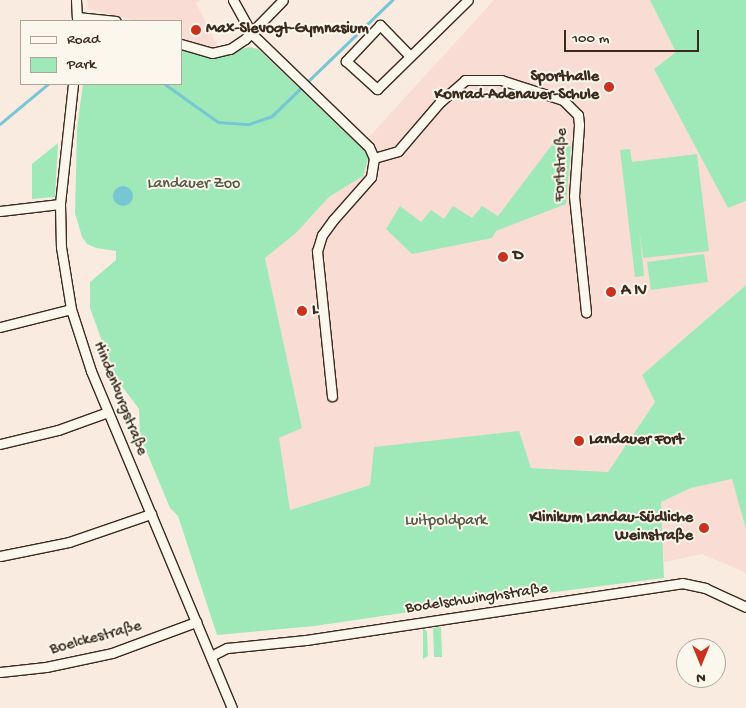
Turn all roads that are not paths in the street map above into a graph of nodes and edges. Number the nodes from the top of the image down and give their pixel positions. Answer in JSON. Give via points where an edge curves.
{"nodes":[{"id":1,"x":76,"y":0,"type":"edge"},
{"id":2,"x":233,"y":0,"type":"edge"},
{"id":3,"x":283,"y":0,"type":"edge"},
{"id":4,"x":468,"y":0,"type":"edge"},
{"id":5,"x":76,"y":19,"type":"edge"},
{"id":6,"x":96,"y":20,"type":"edge"},
{"id":7,"x":252,"y":33,"type":"junction"},
{"id":8,"x":182,"y":44,"type":"edge"},
{"id":9,"x":409,"y":55,"type":"junction"},
{"id":10,"x":73,"y":85,"type":"edge"},
{"id":11,"x":374,"y":158,"type":"junction"},
{"id":12,"x":60,"y":204,"type":"junction"},
{"id":13,"x":0,"y":211,"type":"edge"},
{"id":14,"x":71,"y":309,"type":"junction"},
{"id":15,"x":586,"y":312,"type":"dead end"},
{"id":16,"x":0,"y":327,"type":"edge"},
{"id":17,"x":332,"y":396,"type":"dead end"},
{"id":18,"x":108,"y":412,"type":"junction"},
{"id":19,"x":0,"y":444,"type":"edge"},
{"id":20,"x":151,"y":514,"type":"junction"},
{"id":21,"x":0,"y":556,"type":"edge"},
{"id":22,"x":746,"y":607,"type":"edge"},
{"id":23,"x":196,"y":622,"type":"junction"},
{"id":24,"x":211,"y":656,"type":"junction"},
{"id":25,"x":0,"y":672,"type":"edge"},
{"id":26,"x":232,"y":708,"type":"edge"}],
"edges":[{"from":1,"to":5,"type":"street"},
{"from":2,"to":7,"type":"street"},
{"from":3,"to":7,"type":"street"},
{"from":4,"to":9,"type":"street"},
{"from":5,"to":6,"type":"street"},
{"from":7,"to":8,"type":"street","via":[[236,45],[217,52]]},
{"from":7,"to":11,"type":"street","via":[[369,147]]},
{"from":9,"to":9,"type":"street","via":[[377,89],[346,62],[380,25]]},
{"from":10,"to":12,"type":"street","name":"Hindenburgstraße"},
{"from":11,"to":15,"type":"street","name":"Fortstraße","via":[[398,151],[440,102],[464,80],[501,80],[563,100],[578,115],[574,196]]},
{"from":11,"to":17,"type":"street","via":[[371,178],[333,220],[322,235],[317,251]]},
{"from":12,"to":13,"type":"street"},
{"from":12,"to":14,"type":"street","name":"Hindenburgstraße","via":[[61,247]]},
{"from":14,"to":16,"type":"street"},
{"from":14,"to":18,"type":"street","name":"Hindenburgstraße"},
{"from":18,"to":19,"type":"street","via":[[58,430]]},
{"from":18,"to":20,"type":"street","name":"Hindenburgstraße"},
{"from":20,"to":21,"type":"street","via":[[69,542]]},
{"from":20,"to":23,"type":"street","name":"Hindenburgstraße"},
{"from":22,"to":24,"type":"street","name":"Bodelschwinghstraße","via":[[682,583],[315,639],[227,648]]},
{"from":23,"to":24,"type":"street","name":"Hindenburgstraße"},
{"from":23,"to":25,"type":"street","name":"Boelckestraße","via":[[112,653],[63,664]]},
{"from":24,"to":26,"type":"street","name":"Hindenburgstraße"}]}
